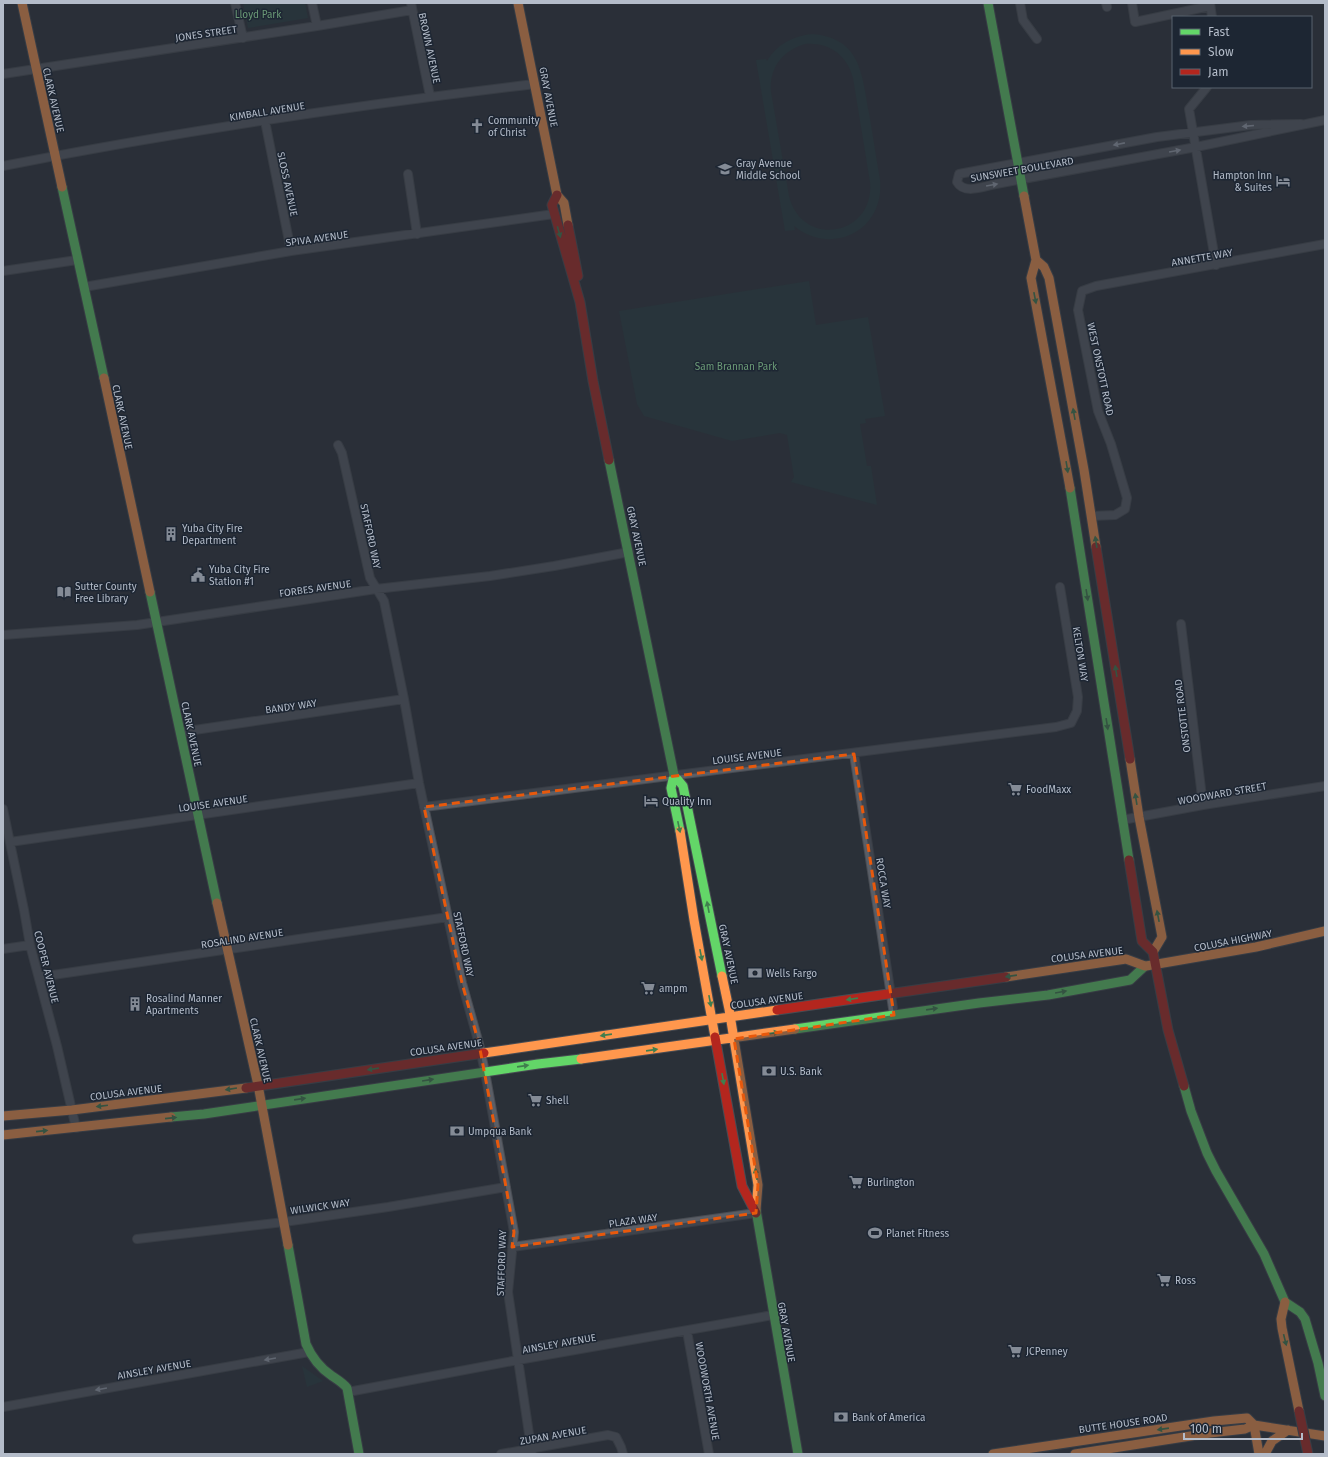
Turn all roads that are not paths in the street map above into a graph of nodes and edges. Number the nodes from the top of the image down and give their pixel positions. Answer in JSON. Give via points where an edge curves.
{"nodes":[{"id":1,"x":22,"y":3,"type":"edge"},
{"id":2,"x":235,"y":3,"type":"edge"},
{"id":3,"x":312,"y":3,"type":"edge"},
{"id":4,"x":518,"y":3,"type":"edge"},
{"id":5,"x":988,"y":3,"type":"edge"},
{"id":6,"x":1020,"y":3,"type":"edge"},
{"id":7,"x":1132,"y":3,"type":"edge"},
{"id":8,"x":1210,"y":4,"type":"edge"},
{"id":9,"x":412,"y":6,"type":"edge"},
{"id":10,"x":1212,"y":16,"type":"edge"},
{"id":11,"x":317,"y":26,"type":"junction"},
{"id":12,"x":243,"y":38,"type":"junction"},
{"id":13,"x":1037,"y":39,"type":"dead end"},
{"id":14,"x":36,"y":68,"type":"junction"},
{"id":15,"x":3,"y":74,"type":"edge"},
{"id":16,"x":535,"y":84,"type":"junction"},
{"id":17,"x":1206,"y":88,"type":"edge"},
{"id":18,"x":430,"y":96,"type":"junction"},
{"id":19,"x":1325,"y":120,"type":"edge"},
{"id":20,"x":265,"y":121,"type":"junction"},
{"id":21,"x":1301,"y":124,"type":"junction"},
{"id":22,"x":1193,"y":133,"type":"junction"},
{"id":23,"x":1196,"y":147,"type":"junction"},
{"id":24,"x":55,"y":156,"type":"junction"},
{"id":25,"x":1018,"y":163,"type":"junction"},
{"id":26,"x":3,"y":166,"type":"edge"},
{"id":27,"x":408,"y":174,"type":"dead end"},
{"id":28,"x":1021,"y":180,"type":"junction"},
{"id":29,"x":557,"y":195,"type":"junction"},
{"id":30,"x":554,"y":214,"type":"junction"},
{"id":31,"x":417,"y":234,"type":"junction"},
{"id":32,"x":1325,"y":244,"type":"edge"},
{"id":33,"x":291,"y":252,"type":"junction"},
{"id":34,"x":78,"y":260,"type":"junction"},
{"id":35,"x":1036,"y":260,"type":"junction"},
{"id":36,"x":1216,"y":265,"type":"junction"},
{"id":37,"x":3,"y":271,"type":"edge"},
{"id":38,"x":84,"y":287,"type":"junction"},
{"id":39,"x":1082,"y":291,"type":"joint"},
{"id":40,"x":580,"y":302,"type":"junction"},
{"id":41,"x":338,"y":445,"type":"dead end"},
{"id":42,"x":1091,"y":516,"type":"junction"},
{"id":43,"x":629,"y":552,"type":"junction"},
{"id":44,"x":1060,"y":587,"type":"dead end"},
{"id":45,"x":376,"y":589,"type":"junction"},
{"id":46,"x":156,"y":622,"type":"junction"},
{"id":47,"x":1181,"y":624,"type":"dead end"},
{"id":48,"x":3,"y":635,"type":"edge"},
{"id":49,"x":404,"y":699,"type":"junction"},
{"id":50,"x":1071,"y":723,"type":"joint"},
{"id":51,"x":181,"y":732,"type":"junction"},
{"id":52,"x":854,"y":754,"type":"junction"},
{"id":53,"x":674,"y":775,"type":"junction"},
{"id":54,"x":419,"y":784,"type":"junction"},
{"id":55,"x":1325,"y":786,"type":"edge"},
{"id":56,"x":1203,"y":805,"type":"junction"},
{"id":57,"x":424,"y":807,"type":"junction"},
{"id":58,"x":3,"y":809,"type":"edge"},
{"id":59,"x":198,"y":816,"type":"junction"},
{"id":60,"x":1139,"y":818,"type":"junction"},
{"id":61,"x":1122,"y":820,"type":"junction"},
{"id":62,"x":10,"y":842,"type":"junction"},
{"id":63,"x":448,"y":917,"type":"junction"},
{"id":64,"x":1325,"y":931,"type":"edge"},
{"id":65,"x":30,"y":945,"type":"junction"},
{"id":66,"x":3,"y":949,"type":"edge"},
{"id":67,"x":228,"y":950,"type":"junction"},
{"id":68,"x":1153,"y":952,"type":"junction"},
{"id":69,"x":1155,"y":964,"type":"junction"},
{"id":70,"x":1145,"y":966,"type":"junction"},
{"id":71,"x":39,"y":978,"type":"junction"},
{"id":72,"x":891,"y":993,"type":"junction"},
{"id":73,"x":894,"y":1015,"type":"junction"},
{"id":74,"x":730,"y":1016,"type":"junction"},
{"id":75,"x":713,"y":1019,"type":"junction"},
{"id":76,"x":734,"y":1039,"type":"junction"},
{"id":77,"x":716,"y":1041,"type":"junction"},
{"id":78,"x":481,"y":1053,"type":"junction"},
{"id":79,"x":485,"y":1072,"type":"junction"},
{"id":80,"x":258,"y":1085,"type":"junction"},
{"id":81,"x":262,"y":1105,"type":"junction"},
{"id":82,"x":72,"y":1110,"type":"junction"},
{"id":83,"x":3,"y":1116,"type":"edge"},
{"id":84,"x":76,"y":1128,"type":"junction"},
{"id":85,"x":3,"y":1135,"type":"edge"},
{"id":86,"x":506,"y":1187,"type":"junction"},
{"id":87,"x":756,"y":1213,"type":"junction"},
{"id":88,"x":284,"y":1222,"type":"junction"},
{"id":89,"x":137,"y":1239,"type":"dead end"},
{"id":90,"x":512,"y":1247,"type":"junction"},
{"id":91,"x":1285,"y":1302,"type":"junction"},
{"id":92,"x":773,"y":1315,"type":"junction"},
{"id":93,"x":687,"y":1331,"type":"junction"},
{"id":94,"x":309,"y":1352,"type":"junction"},
{"id":95,"x":518,"y":1360,"type":"junction"},
{"id":96,"x":348,"y":1392,"type":"junction"},
{"id":97,"x":1325,"y":1396,"type":"edge"},
{"id":98,"x":3,"y":1407,"type":"edge"},
{"id":99,"x":1254,"y":1425,"type":"junction"},
{"id":100,"x":1288,"y":1430,"type":"junction"},
{"id":101,"x":1325,"y":1436,"type":"edge"},
{"id":102,"x":531,"y":1451,"type":"edge"},
{"id":103,"x":359,"y":1454,"type":"edge"},
{"id":104,"x":501,"y":1454,"type":"edge"},
{"id":105,"x":622,"y":1454,"type":"edge"},
{"id":106,"x":709,"y":1454,"type":"edge"},
{"id":107,"x":798,"y":1454,"type":"edge"},
{"id":108,"x":993,"y":1454,"type":"edge"},
{"id":109,"x":1075,"y":1454,"type":"edge"},
{"id":110,"x":1259,"y":1454,"type":"edge"},
{"id":111,"x":1265,"y":1454,"type":"edge"},
{"id":112,"x":1308,"y":1454,"type":"edge"}],
"edges":[{"from":1,"to":14,"type":"main road","name":"CLARK AVENUE"},
{"from":2,"to":12,"type":"street"},
{"from":3,"to":11,"type":"street"},
{"from":4,"to":16,"type":"main road","name":"GRAY AVENUE"},
{"from":5,"to":25,"type":"main road"},
{"from":6,"to":13,"type":"street","via":[[1023,20]]},
{"from":7,"to":8,"type":"street","via":[[1135,22]]},
{"from":8,"to":10,"type":"street"},
{"from":9,"to":11,"type":"street","name":"JONES STREET"},
{"from":9,"to":18,"type":"street","name":"BROWN AVENUE"},
{"from":11,"to":12,"type":"street","name":"JONES STREET"},
{"from":12,"to":14,"type":"street","name":"JONES STREET"},
{"from":14,"to":15,"type":"street","name":"JONES STREET"},
{"from":14,"to":24,"type":"main road","name":"CLARK AVENUE"},
{"from":16,"to":18,"type":"street","name":"KIMBALL AVENUE"},
{"from":16,"to":29,"type":"main road","name":"GRAY AVENUE"},
{"from":17,"to":22,"type":"street","via":[[1189,109]]},
{"from":18,"to":20,"type":"street","name":"KIMBALL AVENUE"},
{"from":19,"to":21,"type":"street","name":"SUNSWEET BOULEVARD"},
{"from":20,"to":24,"type":"street","name":"KIMBALL AVENUE"},
{"from":20,"to":33,"type":"street","name":"SLOSS AVENUE"},
{"from":21,"to":22,"type":"street","name":"SUNSWEET BOULEVARD","one_way":true,"via":[[1251,125]]},
{"from":21,"to":23,"type":"street","name":"SUNSWEET BOULEVARD"},
{"from":22,"to":23,"type":"street"},
{"from":22,"to":25,"type":"street","name":"SUNSWEET BOULEVARD","one_way":true,"via":[[1157,137]]},
{"from":28,"to":23,"type":"street","name":"SUNSWEET BOULEVARD","one_way":true},
{"from":23,"to":36,"type":"street"},
{"from":24,"to":26,"type":"street","name":"KIMBALL AVENUE"},
{"from":24,"to":34,"type":"main road","name":"CLARK AVENUE"},
{"from":25,"to":28,"type":"main road"},
{"from":25,"to":28,"type":"street","name":"SUNSWEET BOULEVARD","one_way":true,"via":[[959,174],[957,182],[962,189],[967,189]]},
{"from":27,"to":31,"type":"street"},
{"from":28,"to":35,"type":"main road"},
{"from":29,"to":30,"type":"main road","name":"GRAY AVENUE","via":[[552,205]]},
{"from":29,"to":40,"type":"main road","name":"GRAY AVENUE","via":[[564,203],[566,212],[582,297]]},
{"from":30,"to":31,"type":"street","name":"SPIVA AVENUE"},
{"from":30,"to":40,"type":"main road","name":"GRAY AVENUE","one_way":true},
{"from":31,"to":33,"type":"street","name":"SPIVA AVENUE"},
{"from":32,"to":36,"type":"street","name":"ANNETTE WAY"},
{"from":33,"to":38,"type":"street","name":"SPIVA AVENUE"},
{"from":34,"to":37,"type":"street"},
{"from":34,"to":38,"type":"main road","name":"CLARK AVENUE"},
{"from":42,"to":35,"type":"main road","one_way":true,"via":[[1049,278],[1044,267]]},
{"from":35,"to":61,"type":"main road","one_way":true,"via":[[1032,278],[1067,468]]},
{"from":36,"to":39,"type":"street","name":"ANNETTE WAY","via":[[1096,286]]},
{"from":38,"to":46,"type":"main road","name":"CLARK AVENUE"},
{"from":39,"to":42,"type":"street","name":"WEST ONSTOTT ROAD","via":[[1078,310],[1098,411],[1127,498],[1125,509],[1115,515]]},
{"from":40,"to":43,"type":"main road","name":"GRAY AVENUE","via":[[593,381]]},
{"from":41,"to":45,"type":"street","name":"STAFFORD WAY","via":[[342,453],[370,578]]},
{"from":60,"to":42,"type":"main road","one_way":true},
{"from":43,"to":45,"type":"street","name":"FORBES AVENUE","via":[[490,576]]},
{"from":43,"to":53,"type":"main road","name":"GRAY AVENUE"},
{"from":44,"to":50,"type":"street","name":"KELTON WAY","via":[[1078,697],[1077,711]]},
{"from":45,"to":46,"type":"street","name":"FORBES AVENUE"},
{"from":45,"to":49,"type":"street","name":"STAFFORD WAY","via":[[384,601]]},
{"from":46,"to":48,"type":"street","name":"FORBES AVENUE"},
{"from":46,"to":51,"type":"main road","name":"CLARK AVENUE"},
{"from":47,"to":56,"type":"street","name":"ONSTOTTE ROAD"},
{"from":49,"to":51,"type":"street","name":"BANDY WAY"},
{"from":49,"to":54,"type":"street","name":"STAFFORD WAY"},
{"from":50,"to":52,"type":"street","name":"LOUISE AVENUE"},
{"from":51,"to":59,"type":"main road","name":"CLARK AVENUE"},
{"from":52,"to":53,"type":"street","name":"LOUISE AVENUE"},
{"from":52,"to":72,"type":"street","name":"ROCCA WAY"},
{"from":53,"to":57,"type":"street","name":"LOUISE AVENUE"},
{"from":74,"to":53,"type":"main road","name":"GRAY AVENUE","one_way":true,"via":[[683,786]]},
{"from":53,"to":75,"type":"main road","name":"GRAY AVENUE","one_way":true,"via":[[671,788]]},
{"from":54,"to":57,"type":"street","name":"STAFFORD WAY"},
{"from":54,"to":59,"type":"street","name":"LOUISE AVENUE"},
{"from":55,"to":56,"type":"street","name":"WOODWARD STREET"},
{"from":56,"to":60,"type":"street","name":"WOODWARD STREET"},
{"from":57,"to":63,"type":"street","name":"STAFFORD WAY"},
{"from":58,"to":62,"type":"street","name":"COOPER AVENUE"},
{"from":59,"to":62,"type":"street","name":"LOUISE AVENUE"},
{"from":59,"to":67,"type":"main road","name":"CLARK AVENUE"},
{"from":60,"to":61,"type":"street","name":"WOODWARD STREET"},
{"from":68,"to":60,"type":"main road","one_way":true,"via":[[1162,937]]},
{"from":61,"to":68,"type":"main road","via":[[1142,941]]},
{"from":62,"to":65,"type":"street","name":"COOPER AVENUE"},
{"from":63,"to":67,"type":"street","name":"ROSALIND AVENUE"},
{"from":63,"to":78,"type":"street","name":"STAFFORD WAY"},
{"from":64,"to":69,"type":"main road","name":"COLUSA HIGHWAY","via":[[1256,947]]},
{"from":65,"to":66,"type":"street"},
{"from":65,"to":71,"type":"street","name":"COOPER AVENUE"},
{"from":67,"to":71,"type":"street","name":"ROSALIND AVENUE"},
{"from":67,"to":80,"type":"main road","name":"CLARK AVENUE"},
{"from":68,"to":69,"type":"main road"},
{"from":69,"to":70,"type":"main road","name":"COLUSA HIGHWAY"},
{"from":69,"to":91,"type":"main road","via":[[1168,1030],[1184,1089],[1200,1134],[1216,1171],[1264,1254]]},
{"from":70,"to":72,"type":"main road","name":"COLUSA AVENUE","one_way":true,"via":[[1126,959]]},
{"from":73,"to":70,"type":"main road","one_way":true,"via":[[1048,995],[1130,980]]},
{"from":71,"to":82,"type":"street","name":"COOPER AVENUE"},
{"from":72,"to":73,"type":"street","name":"ROCCA WAY"},
{"from":72,"to":74,"type":"main road","name":"COLUSA AVENUE","one_way":true},
{"from":76,"to":73,"type":"main road","one_way":true},
{"from":74,"to":75,"type":"main road","name":"COLUSA AVENUE"},
{"from":74,"to":76,"type":"main road","name":"GRAY AVENUE"},
{"from":75,"to":77,"type":"main road","name":"GRAY AVENUE"},
{"from":75,"to":78,"type":"main road","name":"COLUSA AVENUE","one_way":true},
{"from":76,"to":77,"type":"main road"},
{"from":87,"to":76,"type":"main road","name":"GRAY AVENUE","one_way":true,"via":[[758,1185]]},
{"from":79,"to":77,"type":"main road","one_way":true},
{"from":77,"to":87,"type":"main road","name":"GRAY AVENUE","one_way":true,"via":[[742,1186]]},
{"from":78,"to":79,"type":"street","name":"STAFFORD WAY"},
{"from":78,"to":80,"type":"main road","name":"COLUSA AVENUE","one_way":true},
{"from":81,"to":79,"type":"main road","one_way":true},
{"from":79,"to":86,"type":"street","name":"STAFFORD WAY"},
{"from":80,"to":81,"type":"main road","name":"CLARK AVENUE"},
{"from":80,"to":82,"type":"main road","name":"COLUSA AVENUE","one_way":true},
{"from":84,"to":81,"type":"main road","one_way":true,"via":[[183,1117]]},
{"from":81,"to":88,"type":"main road","name":"CLARK AVENUE"},
{"from":82,"to":83,"type":"main road","name":"COLUSA AVENUE"},
{"from":82,"to":84,"type":"street","name":"COOPER AVENUE"},
{"from":85,"to":84,"type":"main road","one_way":true},
{"from":86,"to":88,"type":"street","name":"WILWICK WAY"},
{"from":86,"to":90,"type":"street","name":"STAFFORD WAY","via":[[514,1232]]},
{"from":87,"to":90,"type":"street","name":"PLAZA WAY"},
{"from":87,"to":92,"type":"main road","name":"GRAY AVENUE"},
{"from":88,"to":89,"type":"street","name":"WILWICK WAY"},
{"from":88,"to":94,"type":"main road","name":"CLARK AVENUE","via":[[304,1338]]},
{"from":90,"to":95,"type":"street","name":"STAFFORD WAY","via":[[508,1292]]},
{"from":91,"to":97,"type":"main road","via":[[1300,1312],[1305,1319]]},
{"from":91,"to":112,"type":"main road","one_way":true,"bridge":true,"via":[[1281,1319],[1282,1328]]},
{"from":92,"to":93,"type":"street","name":"AINSLEY AVENUE"},
{"from":92,"to":107,"type":"main road","name":"GRAY AVENUE"},
{"from":93,"to":95,"type":"street","name":"AINSLEY AVENUE"},
{"from":93,"to":106,"type":"street","name":"WOODWORTH AVENUE"},
{"from":94,"to":96,"type":"main road","name":"CLARK AVENUE","via":[[316,1363],[345,1385]]},
{"from":94,"to":98,"type":"street","name":"AINSLEY AVENUE","one_way":true},
{"from":95,"to":96,"type":"street","name":"AINSLEY AVENUE"},
{"from":95,"to":102,"type":"street","name":"STAFFORD WAY"},
{"from":96,"to":103,"type":"main road"},
{"from":99,"to":100,"type":"main road","name":"BUTTE HOUSE ROAD"},
{"from":99,"to":108,"type":"main road","name":"BUTTE HOUSE ROAD","one_way":true,"via":[[1247,1418],[1222,1420]]},
{"from":99,"to":109,"type":"main road","name":"BUTTE HOUSE ROAD","via":[[1245,1429]]},
{"from":99,"to":110,"type":"main road"},
{"from":100,"to":101,"type":"main road","name":"BUTTE HOUSE ROAD"},
{"from":100,"to":111,"type":"main road","via":[[1272,1441]]},
{"from":102,"to":104,"type":"street","name":"ZUPAN AVENUE"},
{"from":102,"to":105,"type":"street","name":"ZUPAN AVENUE","via":[[608,1435],[616,1437]]}]}
